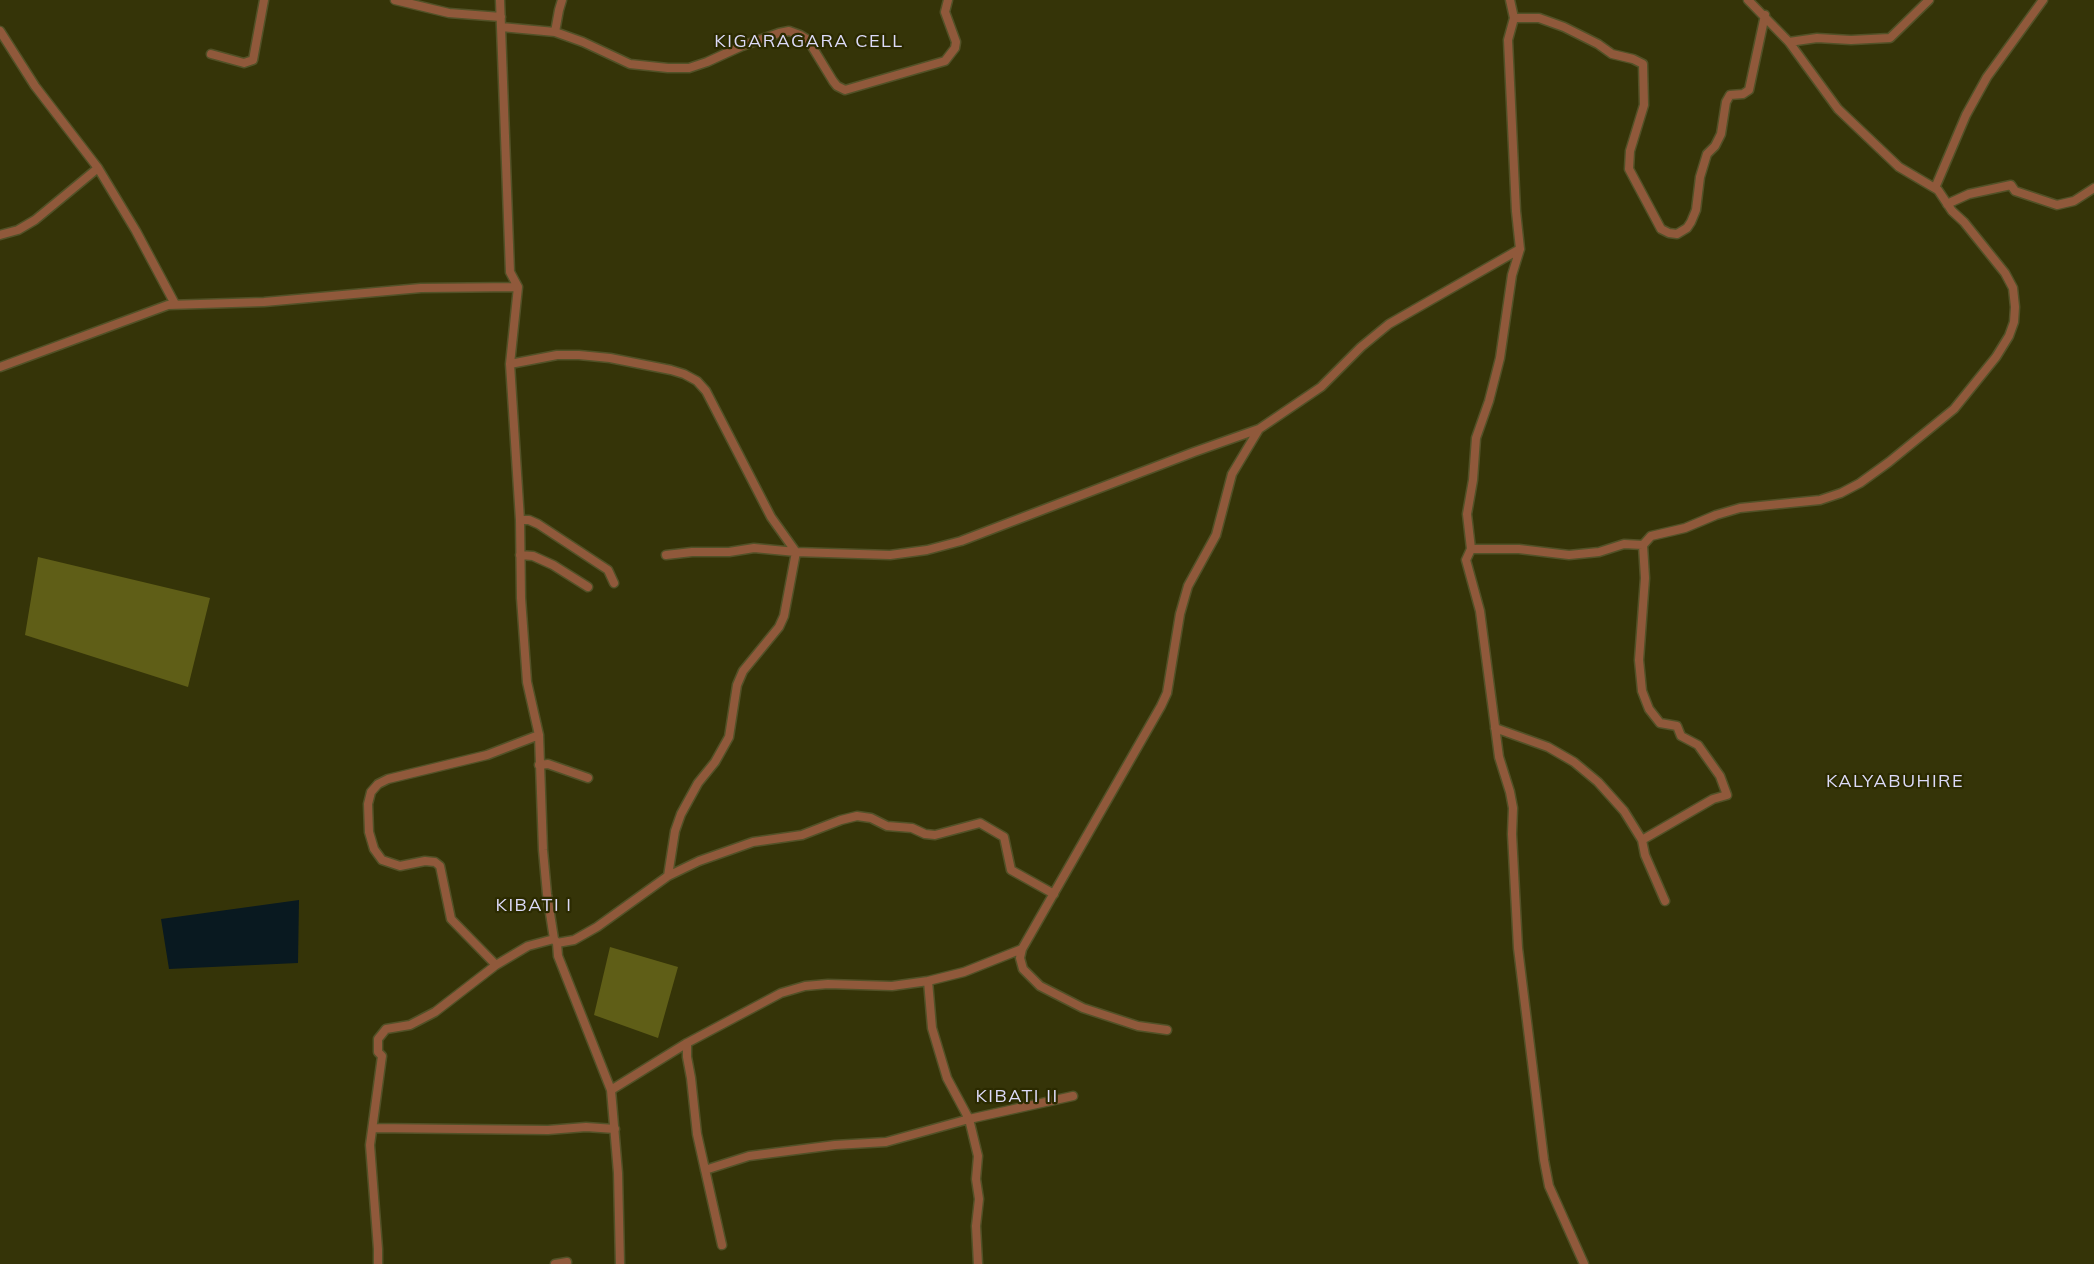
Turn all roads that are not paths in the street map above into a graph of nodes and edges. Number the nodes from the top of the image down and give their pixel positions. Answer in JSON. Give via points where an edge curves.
{"nodes":[{"id":1,"x":264,"y":0,"type":"edge"},
{"id":2,"x":395,"y":0,"type":"edge"},
{"id":3,"x":500,"y":0,"type":"edge"},
{"id":4,"x":562,"y":0,"type":"edge"},
{"id":5,"x":948,"y":0,"type":"edge"},
{"id":6,"x":1510,"y":0,"type":"edge"},
{"id":7,"x":1748,"y":0,"type":"edge"},
{"id":8,"x":1929,"y":0,"type":"edge"},
{"id":9,"x":2043,"y":0,"type":"edge"},
{"id":10,"x":1765,"y":15,"type":"junction"},
{"id":11,"x":501,"y":17,"type":"junction"},
{"id":12,"x":1514,"y":18,"type":"junction"},
{"id":13,"x":501,"y":27,"type":"junction"},
{"id":14,"x":0,"y":31,"type":"edge"},
{"id":15,"x":555,"y":32,"type":"junction"},
{"id":16,"x":1789,"y":42,"type":"junction"},
{"id":17,"x":211,"y":54,"type":"dead end"},
{"id":18,"x":98,"y":168,"type":"junction"},
{"id":19,"x":1935,"y":188,"type":"junction"},
{"id":20,"x":2094,"y":188,"type":"edge"},
{"id":21,"x":1947,"y":204,"type":"junction"},
{"id":22,"x":0,"y":235,"type":"edge"},
{"id":23,"x":1520,"y":249,"type":"junction"},
{"id":24,"x":518,"y":287,"type":"junction"},
{"id":25,"x":175,"y":304,"type":"junction"},
{"id":26,"x":510,"y":364,"type":"junction"},
{"id":27,"x":0,"y":367,"type":"edge"},
{"id":28,"x":1259,"y":429,"type":"junction"},
{"id":29,"x":520,"y":520,"type":"junction"},
{"id":30,"x":1643,"y":545,"type":"junction"},
{"id":31,"x":1471,"y":549,"type":"junction"},
{"id":32,"x":796,"y":552,"type":"junction"},
{"id":33,"x":520,"y":555,"type":"junction"},
{"id":34,"x":666,"y":555,"type":"dead end"},
{"id":35,"x":614,"y":583,"type":"dead end"},
{"id":36,"x":588,"y":587,"type":"dead end"},
{"id":37,"x":1495,"y":728,"type":"junction"},
{"id":38,"x":539,"y":735,"type":"junction"},
{"id":39,"x":539,"y":765,"type":"junction"},
{"id":40,"x":588,"y":778,"type":"dead end"},
{"id":41,"x":1642,"y":840,"type":"junction"},
{"id":42,"x":668,"y":876,"type":"junction"},
{"id":43,"x":1054,"y":894,"type":"junction"},
{"id":44,"x":1665,"y":901,"type":"dead end"},
{"id":45,"x":555,"y":941,"type":"junction"},
{"id":46,"x":1022,"y":949,"type":"junction"},
{"id":47,"x":496,"y":965,"type":"junction"},
{"id":48,"x":928,"y":981,"type":"junction"},
{"id":49,"x":1167,"y":1030,"type":"dead end"},
{"id":50,"x":687,"y":1043,"type":"junction"},
{"id":51,"x":611,"y":1090,"type":"junction"},
{"id":52,"x":1073,"y":1096,"type":"dead end"},
{"id":53,"x":969,"y":1119,"type":"junction"},
{"id":54,"x":373,"y":1128,"type":"junction"},
{"id":55,"x":615,"y":1129,"type":"junction"},
{"id":56,"x":702,"y":1158,"type":"junction"},
{"id":57,"x":716,"y":1166,"type":"junction"},
{"id":58,"x":705,"y":1170,"type":"junction"},
{"id":59,"x":722,"y":1245,"type":"dead end"},
{"id":60,"x":567,"y":1262,"type":"dead end"},
{"id":61,"x":378,"y":1264,"type":"edge"},
{"id":62,"x":555,"y":1264,"type":"edge"},
{"id":63,"x":620,"y":1264,"type":"edge"},
{"id":64,"x":978,"y":1264,"type":"edge"},
{"id":65,"x":1584,"y":1264,"type":"edge"}],
"edges":[{"from":1,"to":17,"type":"street","via":[[253,60],[244,63]]},
{"from":2,"to":11,"type":"street","via":[[449,13]]},
{"from":3,"to":11,"type":"street"},
{"from":4,"to":15,"type":"street"},
{"from":5,"to":15,"type":"street","via":[[945,12],[956,42],[945,61],[845,90],[833,81],[808,40],[789,32],[689,68],[630,64]]},
{"from":6,"to":12,"type":"street"},
{"from":7,"to":10,"type":"street"},
{"from":8,"to":16,"type":"street","via":[[1890,38]]},
{"from":9,"to":19,"type":"street","via":[[1966,115]]},
{"from":10,"to":12,"type":"street","via":[[1749,90],[1730,95],[1726,102],[1721,134],[1707,154],[1700,177],[1696,210],[1687,228],[1677,234],[1661,228],[1629,169],[1630,151],[1644,105],[1643,64],[1612,54],[1556,24],[1539,18]]},
{"from":10,"to":16,"type":"street"},
{"from":11,"to":13,"type":"street"},
{"from":12,"to":23,"type":"street","via":[[1508,40]]},
{"from":13,"to":15,"type":"street"},
{"from":13,"to":24,"type":"street","via":[[510,272]]},
{"from":14,"to":18,"type":"street","via":[[35,87]]},
{"from":16,"to":19,"type":"street","via":[[1816,82],[1859,132],[1899,167]]},
{"from":18,"to":22,"type":"street","via":[[36,220]]},
{"from":18,"to":25,"type":"street"},
{"from":19,"to":21,"type":"street"},
{"from":20,"to":21,"type":"street","via":[[2074,201],[2057,205],[2015,191],[2011,185],[1969,194]]},
{"from":21,"to":30,"type":"street","via":[[2005,273],[2013,288],[2015,307],[2009,336],[1954,409],[1889,462],[1840,493],[1820,500],[1740,508],[1651,536]]},
{"from":23,"to":28,"type":"street","via":[[1389,324],[1321,387]]},
{"from":23,"to":31,"type":"street","via":[[1512,275],[1500,358],[1476,438],[1467,514]]},
{"from":24,"to":25,"type":"street","via":[[421,288],[264,302]]},
{"from":24,"to":26,"type":"street"},
{"from":25,"to":27,"type":"street"},
{"from":26,"to":29,"type":"street"},
{"from":26,"to":32,"type":"street","via":[[579,355],[671,370],[697,381],[706,391],[771,517]]},
{"from":28,"to":32,"type":"street","via":[[961,541],[908,554]]},
{"from":28,"to":43,"type":"street","via":[[1232,474],[1216,535],[1186,592],[1167,693]]},
{"from":29,"to":33,"type":"street"},
{"from":29,"to":35,"type":"street","via":[[538,524],[608,570]]},
{"from":30,"to":31,"type":"street","via":[[1624,544],[1569,555]]},
{"from":30,"to":41,"type":"street","via":[[1645,578],[1639,660],[1642,691],[1648,709],[1660,723],[1677,726],[1681,736],[1698,746],[1720,776],[1726,795]]},
{"from":31,"to":37,"type":"street","via":[[1466,560],[1480,611]]},
{"from":32,"to":34,"type":"street","via":[[754,548]]},
{"from":32,"to":42,"type":"street","via":[[784,616],[743,671],[729,737],[681,814]]},
{"from":33,"to":36,"type":"street","via":[[542,560]]},
{"from":33,"to":38,"type":"street","via":[[527,682]]},
{"from":37,"to":41,"type":"street","via":[[1536,741],[1574,762],[1610,794]]},
{"from":37,"to":65,"type":"street","via":[[1513,808],[1518,948],[1544,1160],[1549,1186]]},
{"from":38,"to":39,"type":"street"},
{"from":38,"to":47,"type":"street","via":[[487,755],[388,779],[371,792],[368,804],[369,832],[381,860],[400,866],[425,861],[440,866],[451,919]]},
{"from":39,"to":40,"type":"street","via":[[548,764]]},
{"from":39,"to":45,"type":"street","via":[[543,850]]},
{"from":41,"to":44,"type":"street"},
{"from":42,"to":43,"type":"street","via":[[739,846],[802,834],[857,816],[935,835],[980,822],[1004,837],[1011,870]]},
{"from":42,"to":45,"type":"street","via":[[597,927],[574,940]]},
{"from":43,"to":46,"type":"street"},
{"from":45,"to":47,"type":"street","via":[[528,946]]},
{"from":45,"to":51,"type":"street","via":[[566,980]]},
{"from":46,"to":48,"type":"street","via":[[964,972]]},
{"from":46,"to":49,"type":"street","via":[[1023,969],[1040,986],[1083,1008],[1138,1026]]},
{"from":47,"to":54,"type":"street","via":[[435,1012],[410,1025],[386,1029],[378,1039],[382,1056]]},
{"from":48,"to":50,"type":"street","via":[[892,986],[805,986],[781,993]]},
{"from":48,"to":53,"type":"street","via":[[932,1028],[947,1078]]},
{"from":50,"to":51,"type":"street"},
{"from":50,"to":56,"type":"street"},
{"from":51,"to":55,"type":"street"},
{"from":52,"to":53,"type":"street"},
{"from":53,"to":57,"type":"street","via":[[886,1142],[749,1156]]},
{"from":53,"to":64,"type":"street","via":[[978,1156]]},
{"from":54,"to":55,"type":"street"},
{"from":54,"to":61,"type":"street","via":[[370,1161]]},
{"from":55,"to":63,"type":"street"},
{"from":56,"to":57,"type":"street"},
{"from":56,"to":58,"type":"street"},
{"from":57,"to":58,"type":"street"},
{"from":58,"to":59,"type":"street"},
{"from":60,"to":62,"type":"street"}]}
